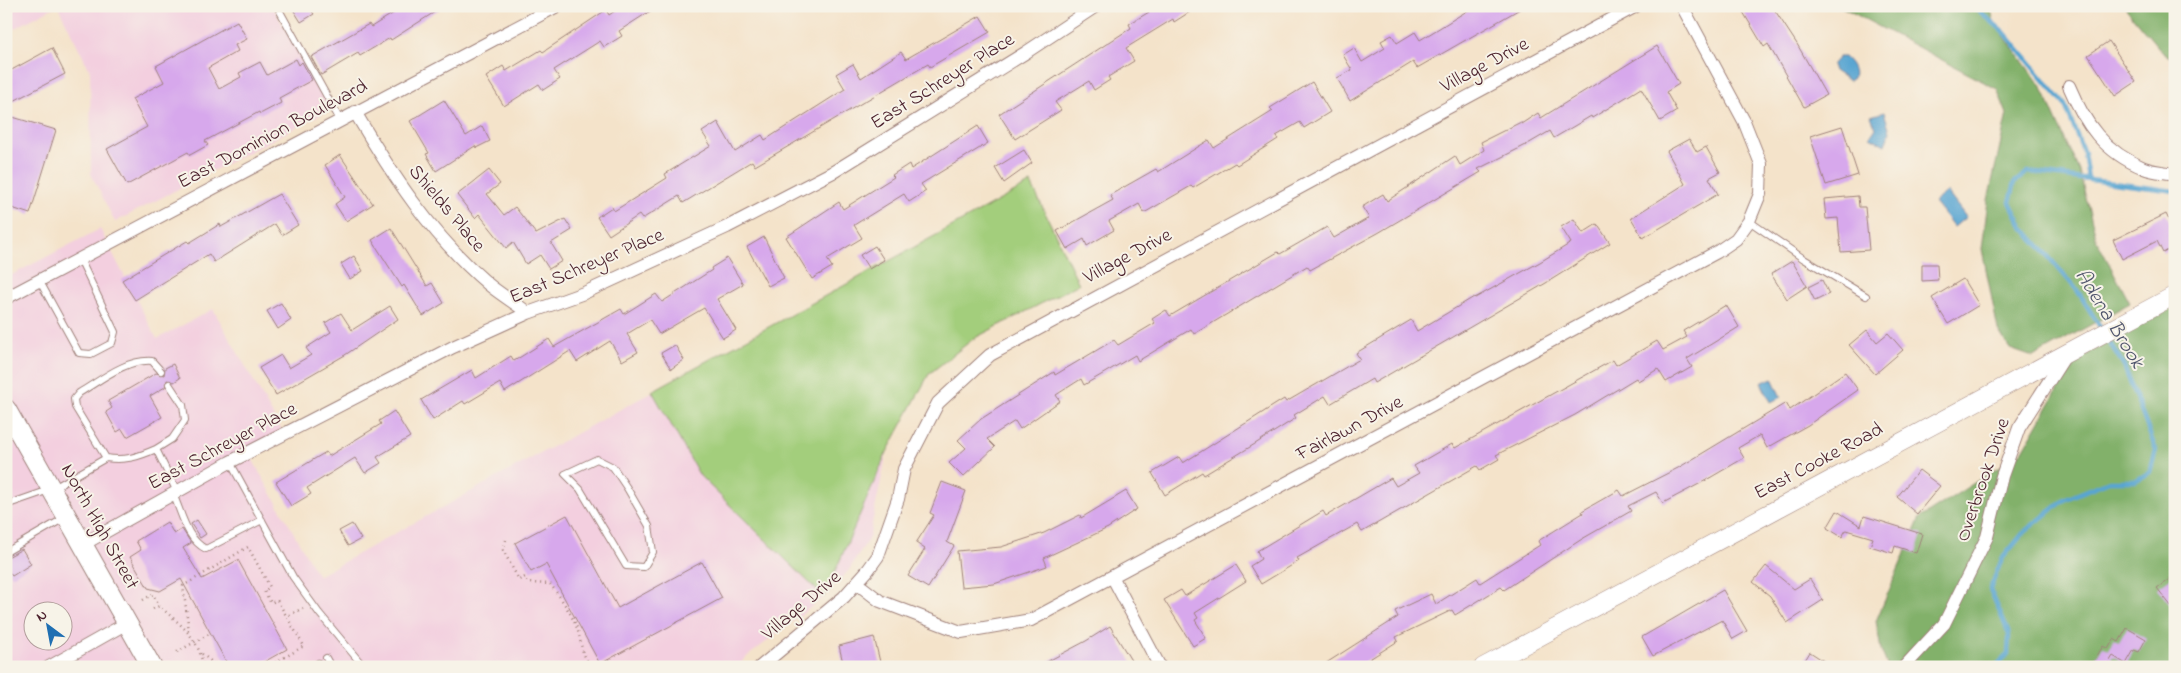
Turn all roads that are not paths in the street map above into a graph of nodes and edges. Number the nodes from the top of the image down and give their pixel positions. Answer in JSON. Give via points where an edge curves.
{"nodes":[{"id":1,"x":277,"y":6,"type":"edge"},
{"id":2,"x":557,"y":6,"type":"edge"},
{"id":3,"x":1096,"y":6,"type":"edge"},
{"id":4,"x":1636,"y":6,"type":"edge"},
{"id":5,"x":1682,"y":6,"type":"edge"},
{"id":6,"x":2069,"y":86,"type":"dead end"},
{"id":7,"x":355,"y":112,"type":"junction"},
{"id":8,"x":340,"y":120,"type":"junction"},
{"id":9,"x":2175,"y":174,"type":"edge"},
{"id":10,"x":1749,"y":221,"type":"junction"},
{"id":11,"x":80,"y":258,"type":"junction"},
{"id":12,"x":39,"y":280,"type":"junction"},
{"id":13,"x":2175,"y":295,"type":"edge"},
{"id":14,"x":1866,"y":296,"type":"dead end"},
{"id":15,"x":6,"y":298,"type":"edge"},
{"id":16,"x":528,"y":313,"type":"junction"},
{"id":17,"x":2066,"y":354,"type":"junction"},
{"id":18,"x":161,"y":371,"type":"dead end"},
{"id":19,"x":169,"y":384,"type":"dead end"},
{"id":20,"x":6,"y":409,"type":"edge"},
{"id":21,"x":156,"y":449,"type":"junction"},
{"id":22,"x":106,"y":458,"type":"junction"},
{"id":23,"x":230,"y":462,"type":"junction"},
{"id":24,"x":565,"y":474,"type":"joint"},
{"id":25,"x":52,"y":489,"type":"junction"},
{"id":26,"x":175,"y":493,"type":"junction"},
{"id":27,"x":6,"y":505,"type":"edge"},
{"id":28,"x":67,"y":516,"type":"junction"},
{"id":29,"x":262,"y":520,"type":"junction"},
{"id":30,"x":82,"y":545,"type":"junction"},
{"id":31,"x":6,"y":552,"type":"edge"},
{"id":32,"x":1113,"y":578,"type":"junction"},
{"id":33,"x":858,"y":584,"type":"junction"},
{"id":34,"x":127,"y":623,"type":"junction"},
{"id":35,"x":326,"y":658,"type":"dead end"},
{"id":36,"x":49,"y":667,"type":"edge"},
{"id":37,"x":152,"y":667,"type":"edge"},
{"id":38,"x":331,"y":667,"type":"edge"},
{"id":39,"x":364,"y":667,"type":"edge"},
{"id":40,"x":760,"y":667,"type":"edge"},
{"id":41,"x":1160,"y":667,"type":"edge"},
{"id":42,"x":1483,"y":667,"type":"edge"},
{"id":43,"x":1904,"y":667,"type":"edge"}],
"edges":[{"from":1,"to":8,"type":"lane"},
{"from":2,"to":7,"type":"street","name":"East Dominion Boulevard"},
{"from":3,"to":16,"type":"street","name":"East Schreyer Place","via":[[1025,54],[835,171],[727,227],[584,293]]},
{"from":4,"to":33,"type":"street","name":"Village Drive","via":[[990,355],[938,403],[904,469],[898,498],[878,556]]},
{"from":5,"to":10,"type":"street","name":"Fairlawn Drive","via":[[1744,120],[1761,164],[1760,194]]},
{"from":6,"to":9,"type":"street","via":[[2080,114],[2096,136],[2121,156],[2145,169]]},
{"from":7,"to":8,"type":"street","name":"East Dominion Boulevard"},
{"from":7,"to":16,"type":"street","name":"Shields Place","via":[[388,168],[439,235],[488,284]]},
{"from":8,"to":11,"type":"street","name":"East Dominion Boulevard"},
{"from":10,"to":14,"type":"lane","via":[[1774,240]]},
{"from":10,"to":32,"type":"street","name":"Fairlawn Drive","via":[[1736,239],[1701,262]]},
{"from":11,"to":12,"type":"street","name":"East Dominion Boulevard"},
{"from":11,"to":12,"type":"lane","via":[[115,332],[112,343],[91,354],[79,354]]},
{"from":12,"to":15,"type":"street","name":"East Dominion Boulevard"},
{"from":13,"to":17,"type":"main road","name":"East Cooke Road"},
{"from":16,"to":23,"type":"street","name":"East Schreyer Place","via":[[453,347]]},
{"from":17,"to":42,"type":"main road","name":"East Cooke Road"},
{"from":17,"to":43,"type":"street","name":"Overbrook Drive","via":[[2019,428],[2002,476],[1987,537],[1944,624]]},
{"from":18,"to":22,"type":"lane","via":[[152,360],[130,363],[74,399],[75,407]]},
{"from":19,"to":21,"type":"lane","via":[[183,405],[185,420],[172,439]]},
{"from":20,"to":25,"type":"main road","name":"North High Street"},
{"from":21,"to":22,"type":"lane","via":[[136,458]]},
{"from":21,"to":26,"type":"lane"},
{"from":22,"to":25,"type":"lane"},
{"from":23,"to":26,"type":"street","name":"East Schreyer Place"},
{"from":23,"to":29,"type":"lane"},
{"from":24,"to":24,"type":"lane","via":[[580,489],[626,566],[644,567],[653,552],[649,526],[614,467],[597,459]]},
{"from":25,"to":27,"type":"lane"},
{"from":25,"to":28,"type":"main road","name":"North High Street"},
{"from":26,"to":29,"type":"lane","via":[[185,525],[197,544],[206,549]]},
{"from":26,"to":30,"type":"street","name":"East Schreyer Place"},
{"from":28,"to":30,"type":"main road","name":"North High Street"},
{"from":28,"to":31,"type":"lane"},
{"from":29,"to":39,"type":"lane","via":[[293,577]]},
{"from":30,"to":34,"type":"main road","name":"North High Street"},
{"from":32,"to":33,"type":"street","name":"Fairlawn Drive","via":[[1032,620],[961,632],[880,601]]},
{"from":32,"to":41,"type":"street"},
{"from":33,"to":40,"type":"street","name":"Village Drive"},
{"from":34,"to":36,"type":"street"},
{"from":34,"to":37,"type":"main road","name":"North High Street"},
{"from":35,"to":38,"type":"lane"}]}
